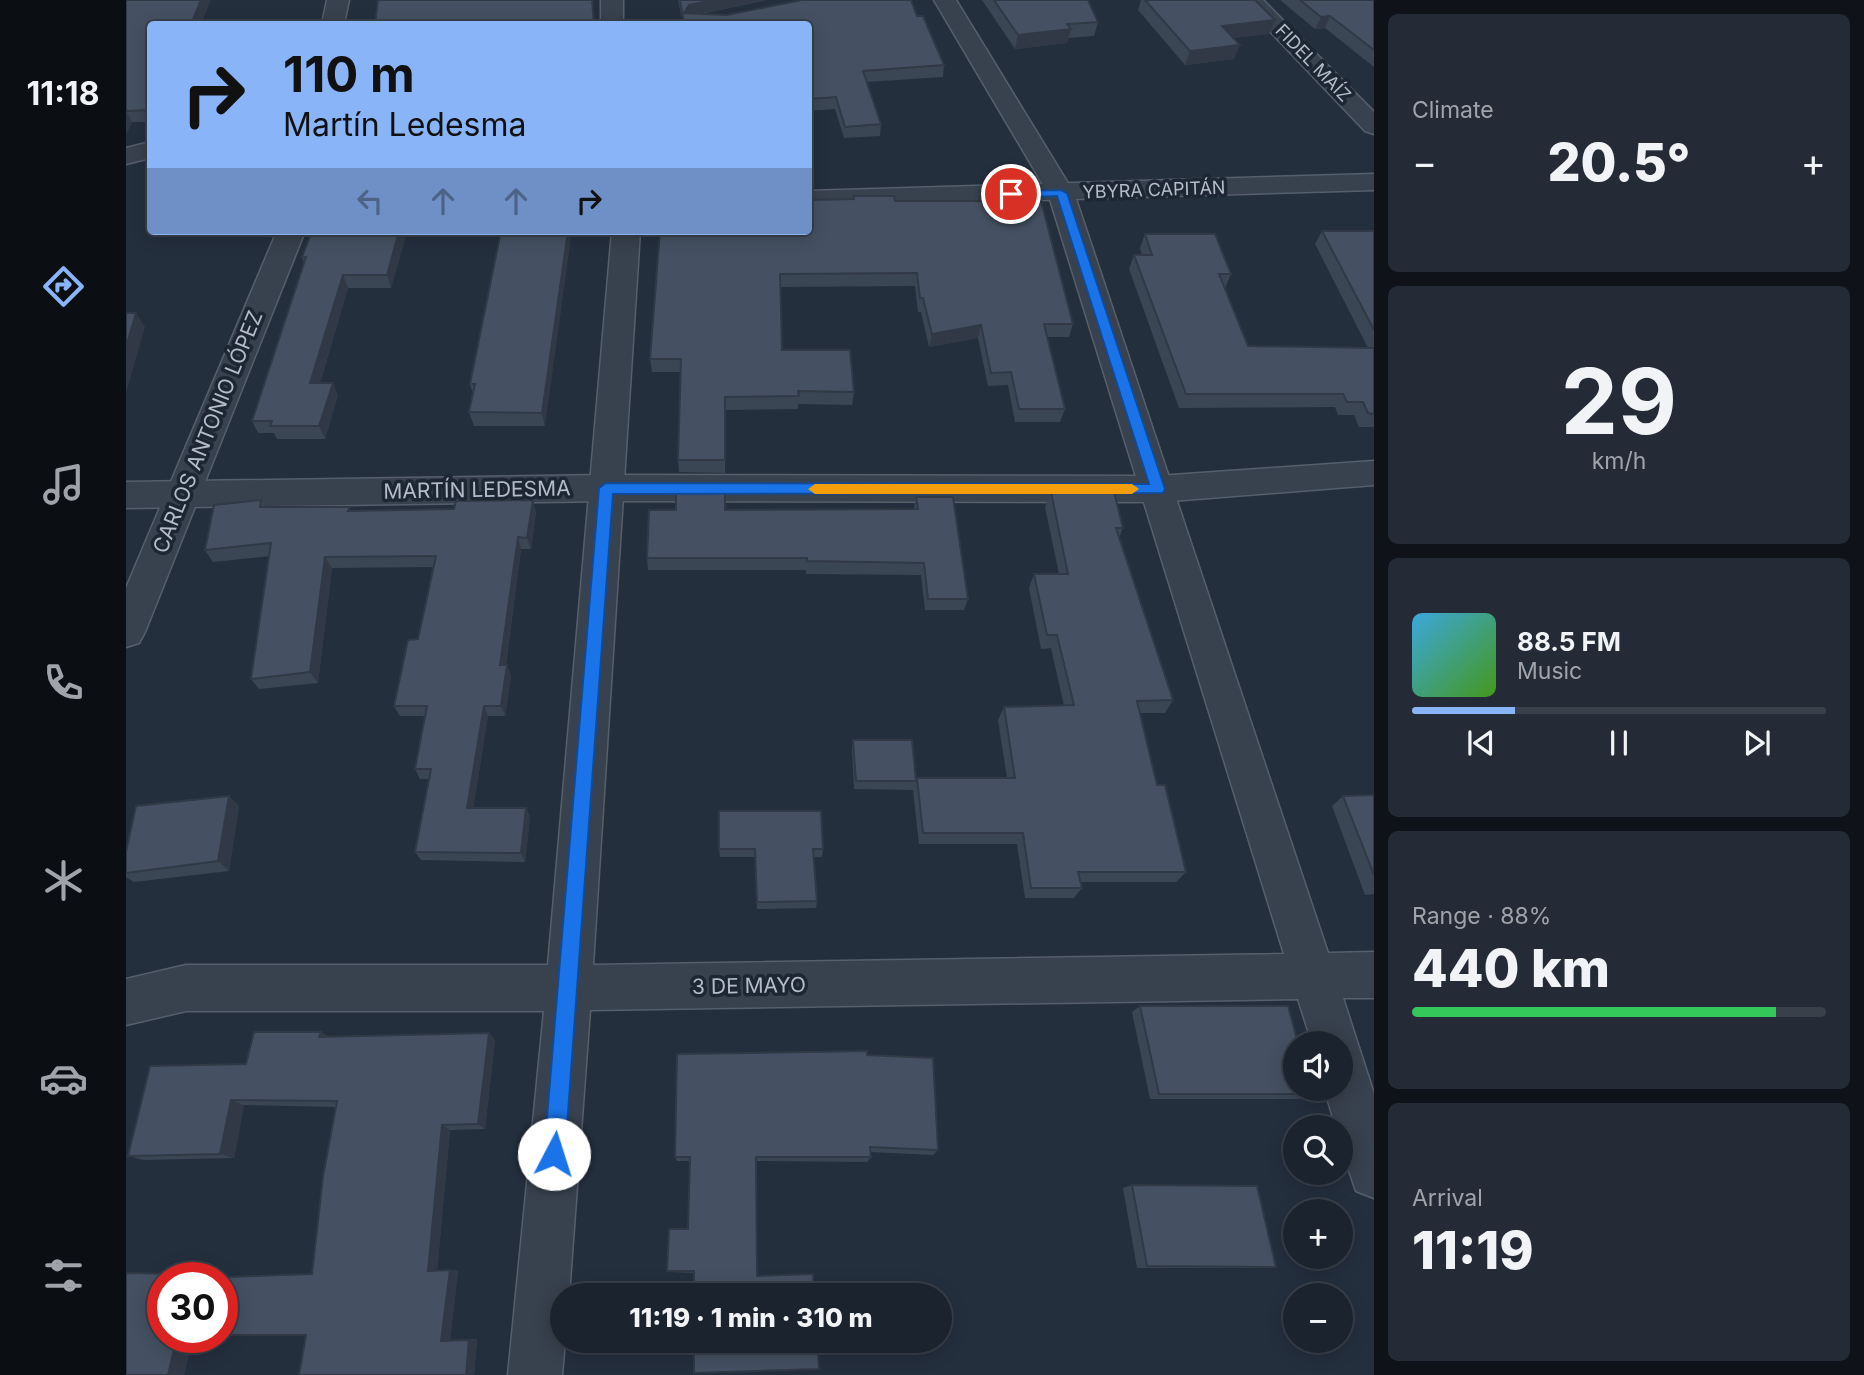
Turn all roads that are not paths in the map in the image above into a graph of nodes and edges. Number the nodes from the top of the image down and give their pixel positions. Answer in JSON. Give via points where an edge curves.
{"nodes":[{"id":1,"x":338,"y":0,"type":"edge"},
{"id":2,"x":612,"y":0,"type":"edge"},
{"id":3,"x":945,"y":0,"type":"edge"},
{"id":4,"x":1251,"y":0,"type":"edge"},
{"id":5,"x":334,"y":21,"type":"edge"},
{"id":6,"x":612,"y":21,"type":"edge"},
{"id":7,"x":1374,"y":126,"type":"edge"},
{"id":8,"x":147,"y":151,"type":"edge"},
{"id":9,"x":126,"y":156,"type":"edge"},
{"id":10,"x":1374,"y":182,"type":"edge"},
{"id":11,"x":1061,"y":193,"type":"junction"},
{"id":12,"x":812,"y":199,"type":"edge"},
{"id":13,"x":289,"y":235,"type":"edge"},
{"id":14,"x":626,"y":235,"type":"edge"},
{"id":15,"x":1374,"y":473,"type":"edge"},
{"id":16,"x":606,"y":488,"type":"junction"},
{"id":17,"x":1158,"y":489,"type":"junction"},
{"id":18,"x":182,"y":494,"type":"junction"},
{"id":19,"x":126,"y":495,"type":"edge"},
{"id":20,"x":126,"y":632,"type":"edge"},
{"id":21,"x":1374,"y":975,"type":"edge"},
{"id":22,"x":1315,"y":977,"type":"junction"},
{"id":23,"x":569,"y":988,"type":"junction"},
{"id":24,"x":126,"y":1002,"type":"edge"},
{"id":25,"x":1331,"y":1031,"type":"edge"},
{"id":26,"x":1352,"y":1101,"type":"edge"},
{"id":27,"x":1374,"y":1173,"type":"edge"},
{"id":28,"x":535,"y":1375,"type":"edge"}],
"edges":[{"from":1,"to":5,"type":"street"},
{"from":2,"to":6,"type":"street"},
{"from":3,"to":11,"type":"street"},
{"from":4,"to":7,"type":"street","name":"FIDEL MAÍZ"},
{"from":8,"to":9,"type":"street"},
{"from":10,"to":11,"type":"street","name":"YBYRA CAPITÁN"},
{"from":11,"to":12,"type":"street","name":"YBYRA CAPITÁN"},
{"from":11,"to":17,"type":"street"},
{"from":13,"to":18,"type":"street","name":"CARLOS ANTONIO LÓPEZ"},
{"from":14,"to":16,"type":"street"},
{"from":15,"to":17,"type":"street","name":"MARTÍN LEDESMA"},
{"from":16,"to":17,"type":"street","name":"MARTÍN LEDESMA"},
{"from":16,"to":18,"type":"street","name":"MARTÍN LEDESMA"},
{"from":16,"to":23,"type":"street"},
{"from":17,"to":22,"type":"street"},
{"from":18,"to":19,"type":"street","name":"MARTÍN LEDESMA"},
{"from":18,"to":20,"type":"street","name":"CARLOS ANTONIO LÓPEZ"},
{"from":21,"to":22,"type":"street","name":"3 DE MAYO"},
{"from":22,"to":23,"type":"street","name":"3 DE MAYO"},
{"from":22,"to":25,"type":"street"},
{"from":23,"to":24,"type":"street","name":"3 DE MAYO","via":[[186,988]]},
{"from":23,"to":28,"type":"street"},
{"from":26,"to":27,"type":"street"}]}
